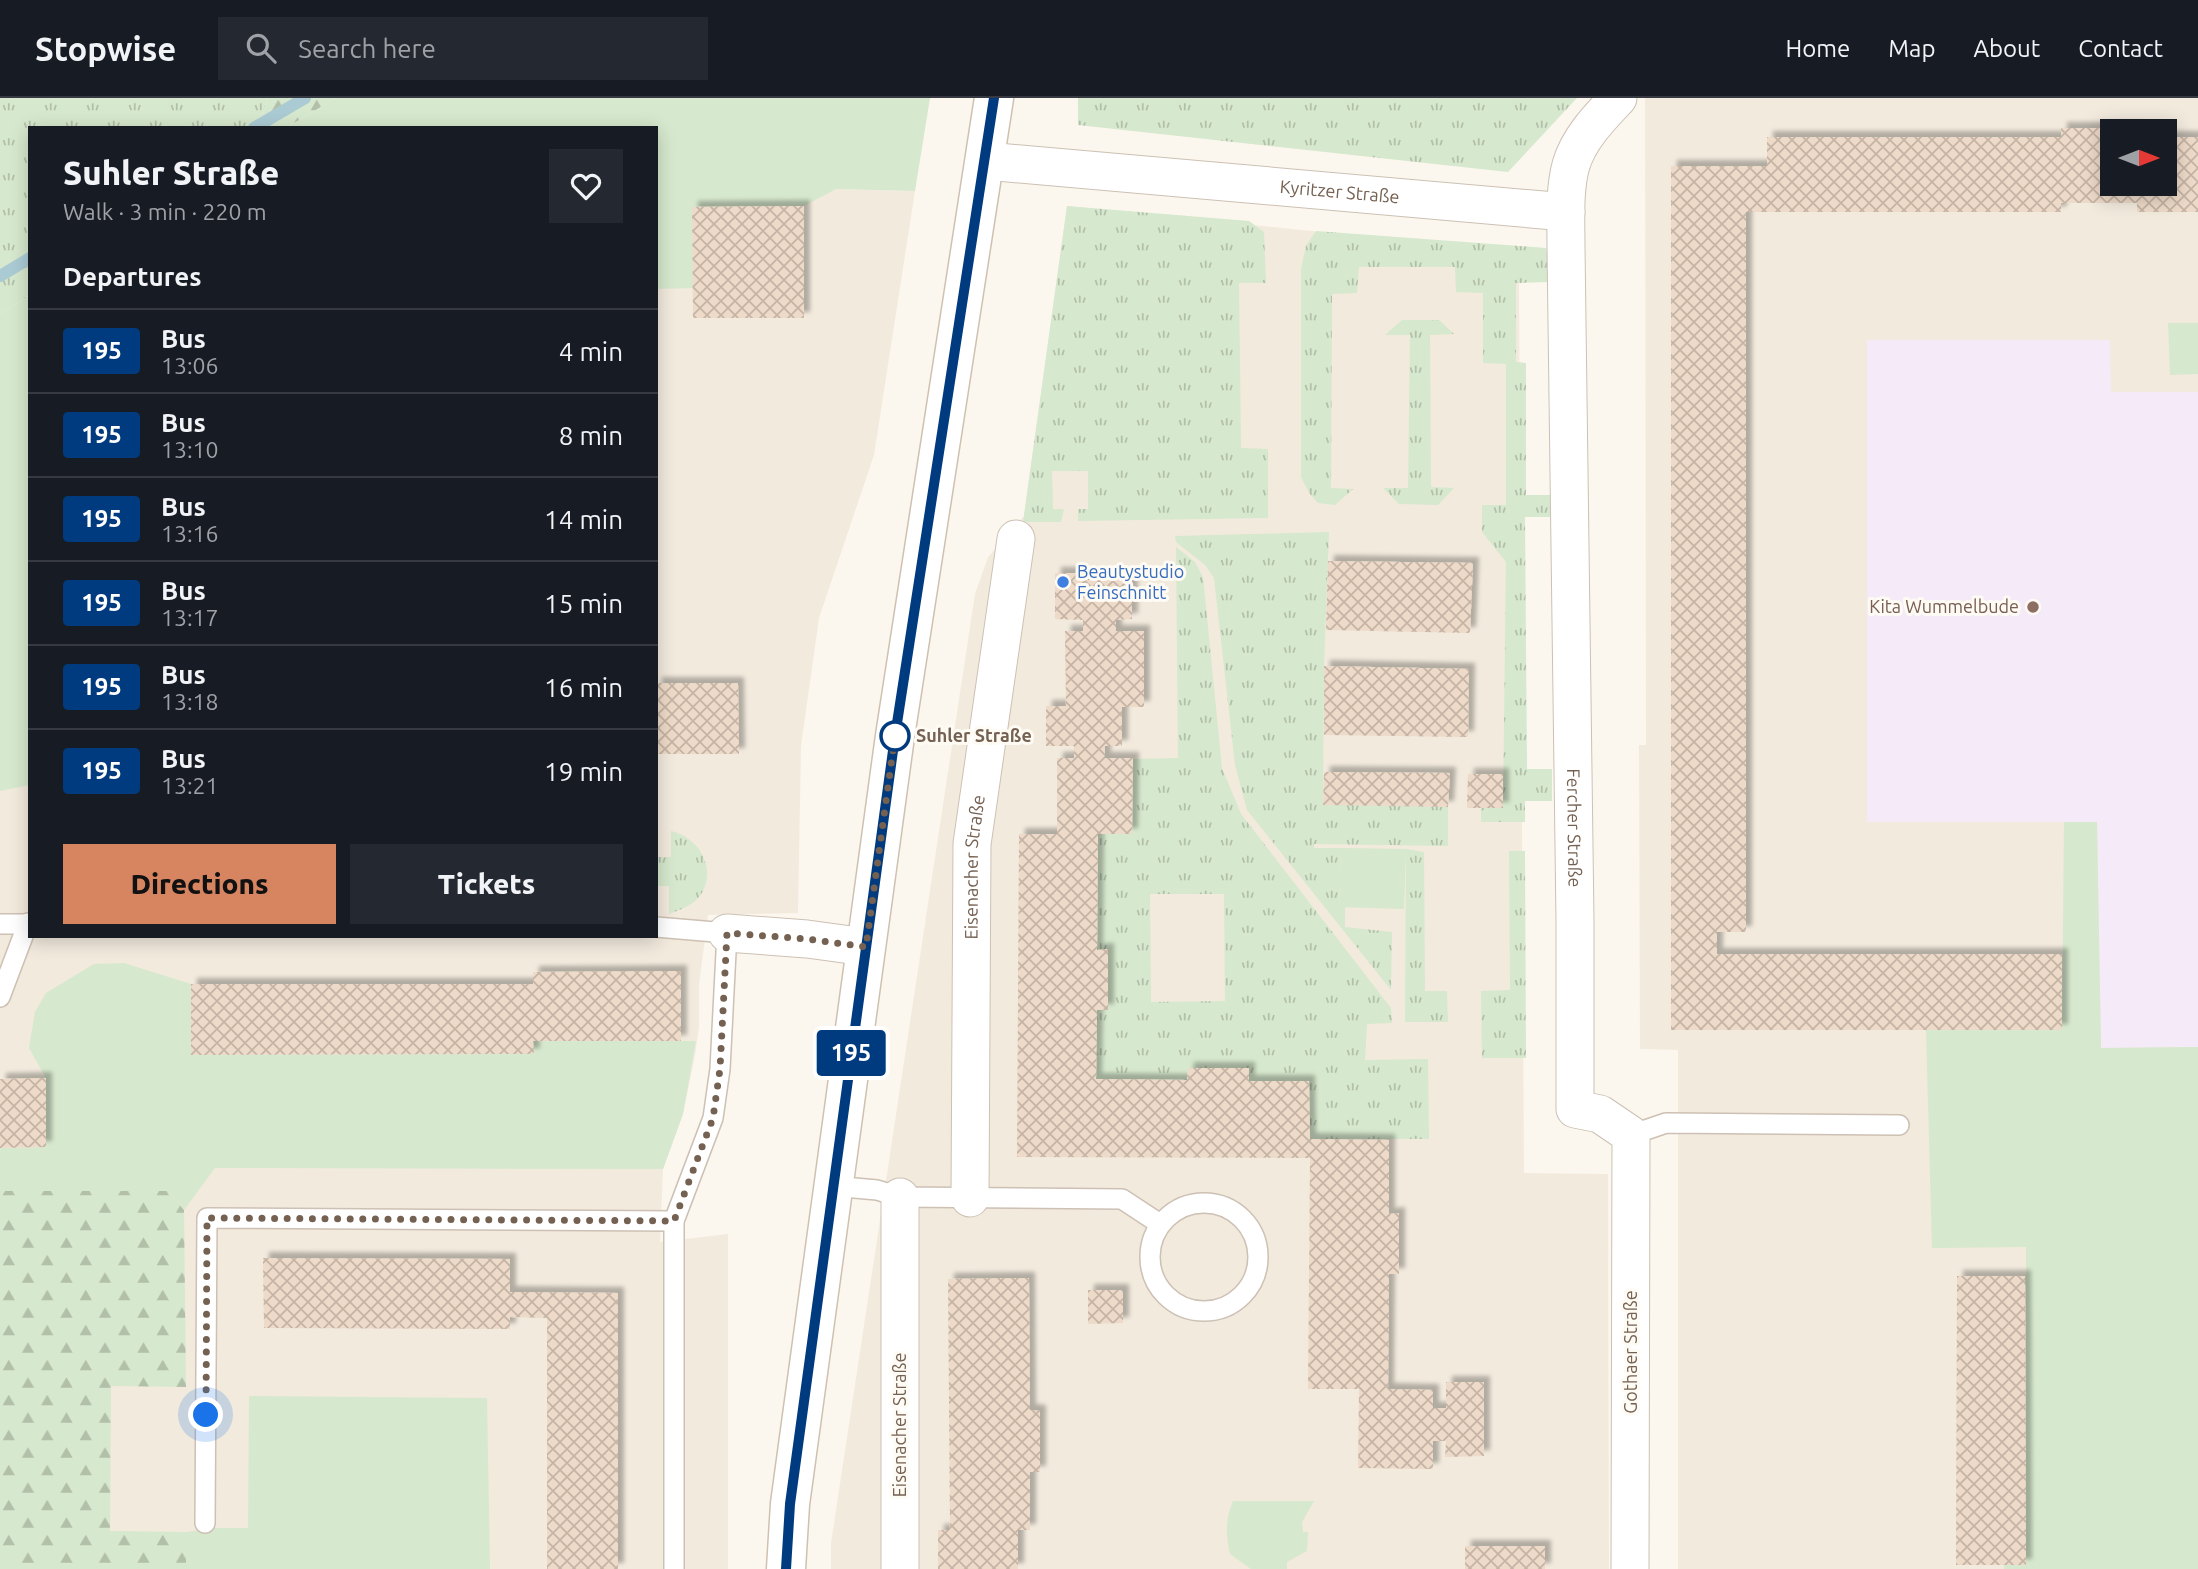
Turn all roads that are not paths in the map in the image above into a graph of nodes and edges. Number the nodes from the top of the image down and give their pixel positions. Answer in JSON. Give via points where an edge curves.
{"nodes":[{"id":1,"x":995,"y":98,"type":"edge"},
{"id":2,"x":1618,"y":98,"type":"edge"},
{"id":3,"x":986,"y":161,"type":"junction"},
{"id":4,"x":1566,"y":212,"type":"junction"},
{"id":5,"x":1016,"y":539,"type":"dead end"},
{"id":6,"x":0,"y":924,"type":"edge"},
{"id":7,"x":28,"y":924,"type":"edge"},
{"id":8,"x":28,"y":927,"type":"edge"},
{"id":9,"x":658,"y":927,"type":"edge"},
{"id":10,"x":727,"y":933,"type":"junction"},
{"id":11,"x":866,"y":947,"type":"junction"},
{"id":12,"x":0,"y":997,"type":"edge"},
{"id":13,"x":1899,"y":1125,"type":"dead end"},
{"id":14,"x":1632,"y":1135,"type":"junction"},
{"id":15,"x":832,"y":1186,"type":"junction"},
{"id":16,"x":900,"y":1197,"type":"junction"},
{"id":17,"x":970,"y":1198,"type":"junction"},
{"id":18,"x":674,"y":1221,"type":"junction"},
{"id":19,"x":1160,"y":1224,"type":"junction"},
{"id":20,"x":205,"y":1523,"type":"dead end"},
{"id":21,"x":674,"y":1569,"type":"edge"},
{"id":22,"x":786,"y":1569,"type":"edge"},
{"id":23,"x":900,"y":1569,"type":"edge"},
{"id":24,"x":1630,"y":1569,"type":"edge"}],
"edges":[{"from":1,"to":3,"type":"street"},
{"from":2,"to":4,"type":"street","via":[[1593,123],[1571,164]]},
{"from":3,"to":4,"type":"street","name":"Kyritzer Straße"},
{"from":3,"to":11,"type":"street"},
{"from":4,"to":14,"type":"street","name":"Fercher Straße","via":[[1575,1109],[1600,1114]]},
{"from":5,"to":17,"type":"street","name":"Eisenacher Straße","via":[[972,844]]},
{"from":6,"to":7,"type":"lane"},
{"from":8,"to":12,"type":"lane"},
{"from":9,"to":10,"type":"lane"},
{"from":10,"to":11,"type":"street"},
{"from":10,"to":18,"type":"lane","via":[[713,1118]]},
{"from":11,"to":15,"type":"street"},
{"from":13,"to":14,"type":"lane","via":[[1666,1124]]},
{"from":14,"to":24,"type":"street","name":"Gothaer Straße"},
{"from":15,"to":16,"type":"lane"},
{"from":15,"to":22,"type":"street","via":[[790,1504]]},
{"from":16,"to":17,"type":"lane"},
{"from":16,"to":23,"type":"street","name":"Eisenacher Straße"},
{"from":17,"to":19,"type":"lane","via":[[1122,1199]]},
{"from":18,"to":20,"type":"lane","via":[[207,1218]]},
{"from":18,"to":21,"type":"lane"},
{"from":19,"to":19,"type":"lane","via":[[1149,1258],[1161,1292],[1193,1311],[1228,1307],[1242,1296],[1258,1264],[1251,1229],[1240,1216],[1208,1202],[1190,1204]]}]}
